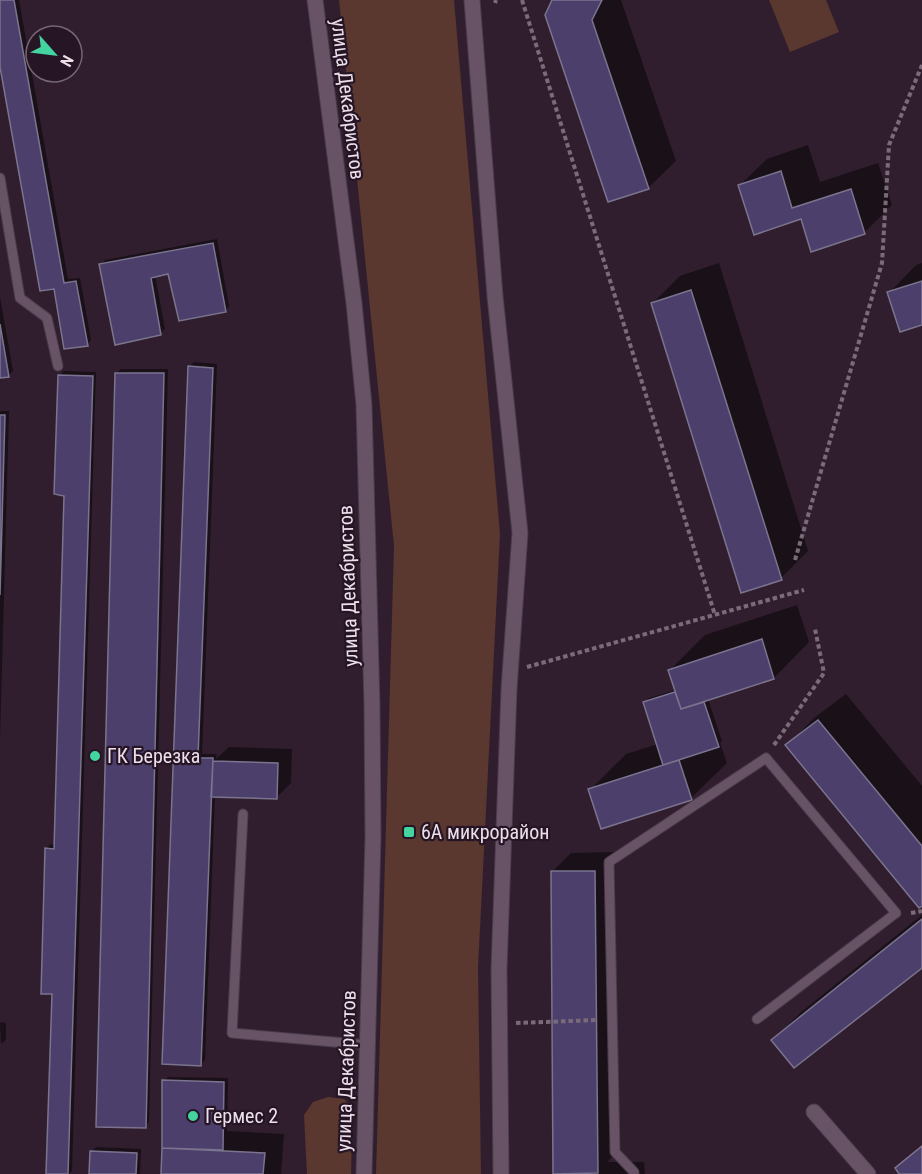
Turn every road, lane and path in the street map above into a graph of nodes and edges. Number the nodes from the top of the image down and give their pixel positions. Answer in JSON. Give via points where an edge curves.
{"nodes":[{"id":1,"x":309,"y":0,"type":"edge"},
{"id":2,"x":315,"y":0,"type":"edge"},
{"id":3,"x":472,"y":0,"type":"edge"},
{"id":4,"x":522,"y":0,"type":"edge"},
{"id":5,"x":319,"y":38,"type":"junction"},
{"id":6,"x":922,"y":65,"type":"edge"},
{"id":7,"x":0,"y":178,"type":"edge"},
{"id":8,"x":58,"y":366,"type":"dead end"},
{"id":9,"x":795,"y":560,"type":"dead end"},
{"id":10,"x":804,"y":590,"type":"dead end"},
{"id":11,"x":715,"y":615,"type":"junction"},
{"id":12,"x":815,"y":628,"type":"dead end"},
{"id":13,"x":526,"y":667,"type":"dead end"},
{"id":14,"x":766,"y":758,"type":"junction"},
{"id":15,"x":243,"y":814,"type":"dead end"},
{"id":16,"x":757,"y":1019,"type":"dead end"},
{"id":17,"x":612,"y":1020,"type":"junction"},
{"id":18,"x":506,"y":1023,"type":"dead end"},
{"id":19,"x":368,"y":1045,"type":"junction"},
{"id":20,"x":814,"y":1112,"type":"dead end"},
{"id":21,"x":364,"y":1174,"type":"edge"},
{"id":22,"x":501,"y":1174,"type":"edge"},
{"id":23,"x":634,"y":1174,"type":"edge"},
{"id":24,"x":868,"y":1174,"type":"edge"}],
"edges":[{"from":1,"to":5,"type":"street"},
{"from":2,"to":5,"type":"street","name":"улица Декабристов"},
{"from":3,"to":22,"type":"street","via":[[495,296],[520,533],[509,689],[499,969]]},
{"from":4,"to":11,"type":"path"},
{"from":5,"to":19,"type":"street","name":"улица Декабристов","via":[[354,303],[363,405],[372,706]]},
{"from":6,"to":9,"type":"path","via":[[889,145],[882,263]]},
{"from":7,"to":8,"type":"lane","via":[[20,298],[46,318]]},
{"from":10,"to":11,"type":"path"},
{"from":11,"to":13,"type":"path"},
{"from":12,"to":14,"type":"path","via":[[824,673]]},
{"from":14,"to":16,"type":"lane","via":[[896,913]]},
{"from":14,"to":17,"type":"lane","via":[[609,862]]},
{"from":15,"to":19,"type":"lane","via":[[232,1033]]},
{"from":17,"to":18,"type":"path"},
{"from":17,"to":23,"type":"lane","via":[[615,1152]]},
{"from":19,"to":21,"type":"street","name":"улица Декабристов"},
{"from":20,"to":24,"type":"street"}]}
